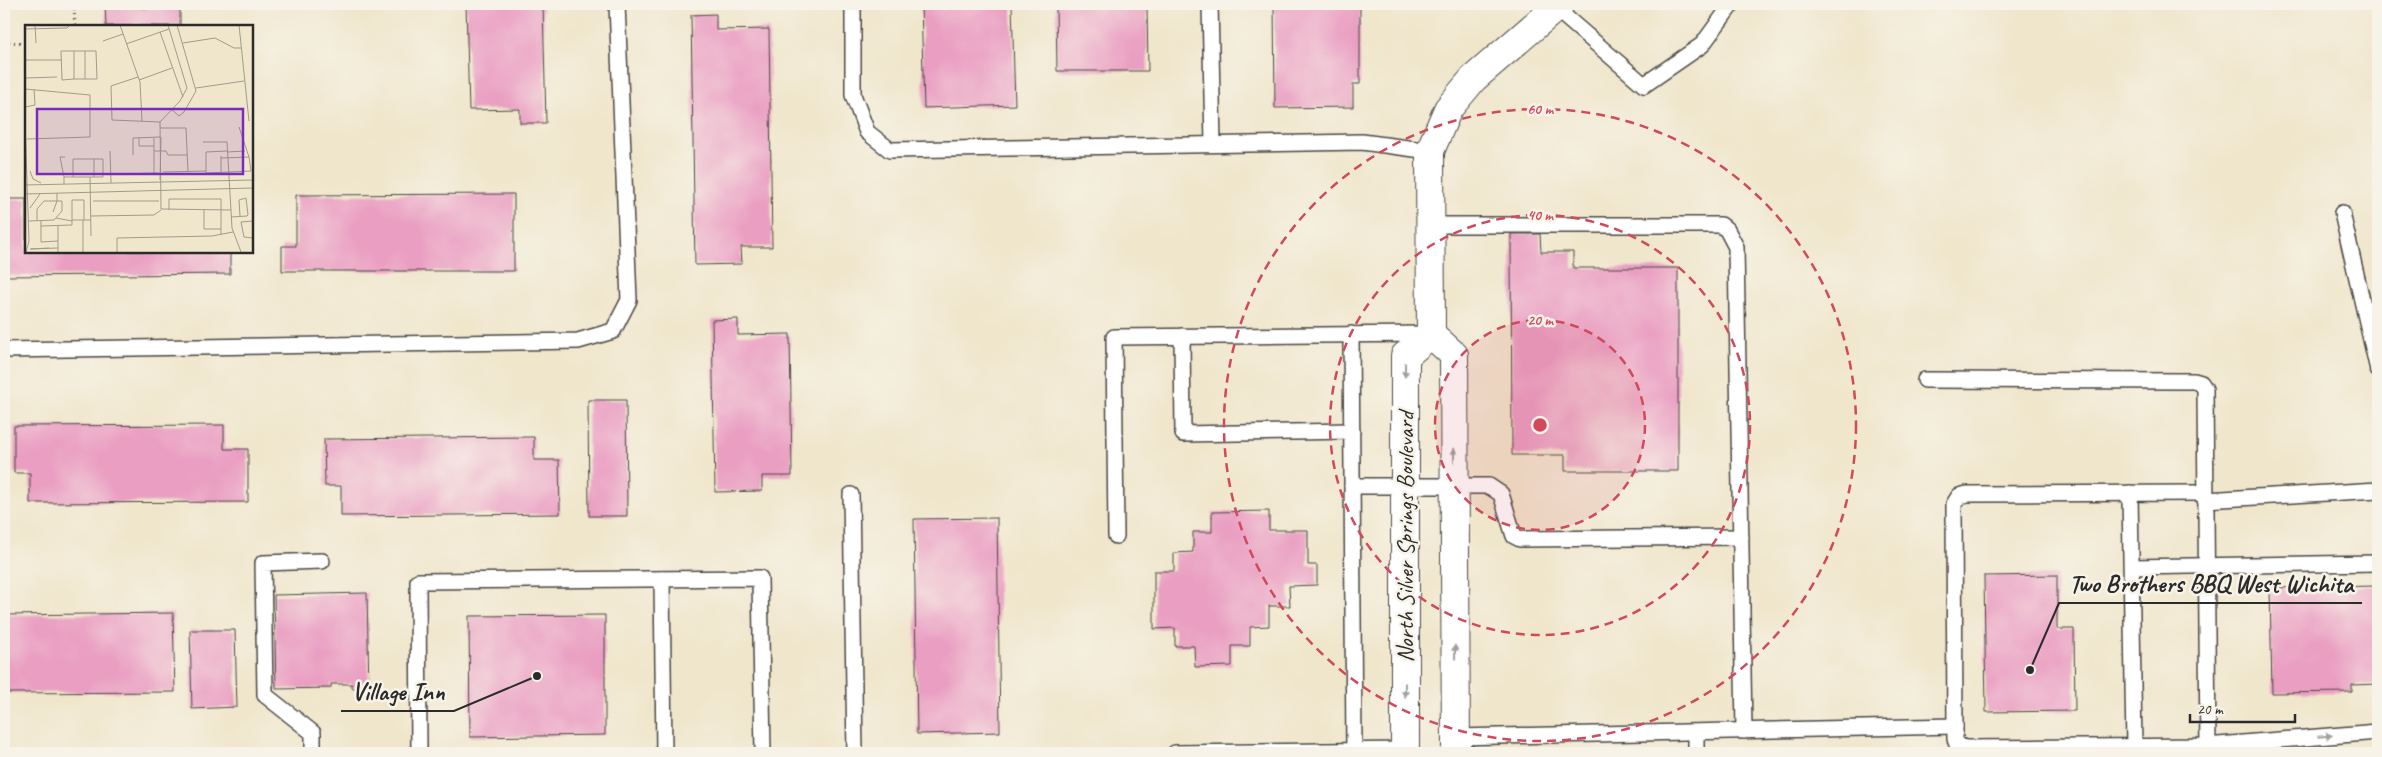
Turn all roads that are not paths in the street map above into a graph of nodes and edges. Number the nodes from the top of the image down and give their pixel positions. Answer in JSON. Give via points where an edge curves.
{"nodes":[{"id":1,"x":616,"y":4,"type":"edge"},
{"id":2,"x":853,"y":4,"type":"edge"},
{"id":3,"x":1210,"y":4,"type":"edge"},
{"id":4,"x":1732,"y":4,"type":"edge"},
{"id":5,"x":1557,"y":6,"type":"edge"},
{"id":6,"x":1213,"y":144,"type":"junction"},
{"id":7,"x":1430,"y":152,"type":"junction"},
{"id":8,"x":2342,"y":213,"type":"dead end"},
{"id":9,"x":1430,"y":225,"type":"junction"},
{"id":10,"x":1351,"y":334,"type":"junction"},
{"id":11,"x":1431,"y":334,"type":"junction"},
{"id":12,"x":1182,"y":336,"type":"junction"},
{"id":13,"x":4,"y":350,"type":"edge"},
{"id":14,"x":2378,"y":370,"type":"edge"},
{"id":15,"x":1925,"y":380,"type":"dead end"},
{"id":16,"x":1352,"y":431,"type":"junction"},
{"id":17,"x":1352,"y":486,"type":"junction"},
{"id":18,"x":1405,"y":486,"type":"junction"},
{"id":19,"x":1454,"y":486,"type":"junction"},
{"id":20,"x":2378,"y":490,"type":"edge"},
{"id":21,"x":2130,"y":493,"type":"junction"},
{"id":22,"x":851,"y":495,"type":"dead end"},
{"id":23,"x":2205,"y":496,"type":"junction"},
{"id":24,"x":1116,"y":536,"type":"dead end"},
{"id":25,"x":1740,"y":537,"type":"junction"},
{"id":26,"x":322,"y":562,"type":"dead end"},
{"id":27,"x":2378,"y":564,"type":"edge"},
{"id":28,"x":2206,"y":566,"type":"junction"},
{"id":29,"x":2132,"y":567,"type":"junction"},
{"id":30,"x":662,"y":579,"type":"junction"},
{"id":31,"x":1955,"y":726,"type":"junction"},
{"id":32,"x":1744,"y":731,"type":"junction"},
{"id":33,"x":1696,"y":732,"type":"junction"},
{"id":34,"x":2378,"y":732,"type":"edge"},
{"id":35,"x":1456,"y":745,"type":"edge"},
{"id":36,"x":2134,"y":747,"type":"junction"},
{"id":37,"x":2207,"y":750,"type":"edge"},
{"id":38,"x":1354,"y":751,"type":"junction"},
{"id":39,"x":1405,"y":752,"type":"edge"},
{"id":40,"x":313,"y":753,"type":"edge"},
{"id":41,"x":419,"y":753,"type":"edge"},
{"id":42,"x":664,"y":753,"type":"edge"},
{"id":43,"x":763,"y":753,"type":"edge"},
{"id":44,"x":856,"y":753,"type":"edge"},
{"id":45,"x":1175,"y":753,"type":"edge"},
{"id":46,"x":1696,"y":753,"type":"edge"}],
"edges":[{"from":1,"to":13,"type":"lane","via":[[629,300],[613,331],[578,341]]},
{"from":2,"to":6,"type":"lane","via":[[853,95],[867,132],[890,150]]},
{"from":3,"to":6,"type":"lane"},
{"from":4,"to":5,"type":"lane","via":[[1702,45],[1644,85]]},
{"from":5,"to":7,"type":"street","via":[[1473,79],[1448,109]]},
{"from":6,"to":7,"type":"lane","via":[[1362,142]]},
{"from":7,"to":9,"type":"street"},
{"from":8,"to":14,"type":"lane"},
{"from":9,"to":11,"type":"street"},
{"from":9,"to":25,"type":"lane","via":[[1720,225],[1727,230],[1736,247]]},
{"from":10,"to":11,"type":"lane"},
{"from":10,"to":12,"type":"lane"},
{"from":10,"to":16,"type":"lane"},
{"from":11,"to":18,"type":"street","name":"North Silver Springs Boulevard","one_way":true,"via":[[1404,356]]},
{"from":19,"to":11,"type":"street","name":"North Silver Springs Boulevard","one_way":true,"via":[[1454,355]]},
{"from":12,"to":16,"type":"lane","via":[[1183,434]]},
{"from":12,"to":24,"type":"lane","via":[[1114,337]]},
{"from":15,"to":23,"type":"lane","via":[[2201,383],[2204,389]]},
{"from":16,"to":17,"type":"lane"},
{"from":17,"to":18,"type":"lane"},
{"from":17,"to":38,"type":"lane"},
{"from":18,"to":19,"type":"lane"},
{"from":18,"to":39,"type":"street","name":"North Silver Springs Boulevard","one_way":true},
{"from":19,"to":25,"type":"lane","via":[[1489,486],[1501,494],[1514,536],[1520,539]]},
{"from":35,"to":19,"type":"street","name":"North Silver Springs Boulevard","one_way":true},
{"from":20,"to":23,"type":"lane"},
{"from":21,"to":23,"type":"lane"},
{"from":21,"to":29,"type":"lane"},
{"from":21,"to":31,"type":"lane","via":[[1959,496],[1954,504]]},
{"from":22,"to":44,"type":"lane"},
{"from":23,"to":28,"type":"lane"},
{"from":25,"to":32,"type":"lane"},
{"from":26,"to":40,"type":"lane","via":[[264,563],[265,695],[313,732]]},
{"from":27,"to":28,"type":"lane"},
{"from":28,"to":29,"type":"lane"},
{"from":28,"to":37,"type":"lane"},
{"from":29,"to":36,"type":"lane"},
{"from":30,"to":41,"type":"lane","via":[[418,581]]},
{"from":30,"to":42,"type":"lane"},
{"from":30,"to":43,"type":"lane","via":[[760,578]]},
{"from":31,"to":32,"type":"lane"},
{"from":31,"to":36,"type":"lane","via":[[1957,745],[1965,748]]},
{"from":32,"to":33,"type":"lane"},
{"from":33,"to":35,"type":"lane"},
{"from":33,"to":46,"type":"lane"},
{"from":37,"to":34,"type":"lane","one_way":true},
{"from":36,"to":37,"type":"lane"},
{"from":38,"to":39,"type":"lane"},
{"from":38,"to":45,"type":"lane"}]}
